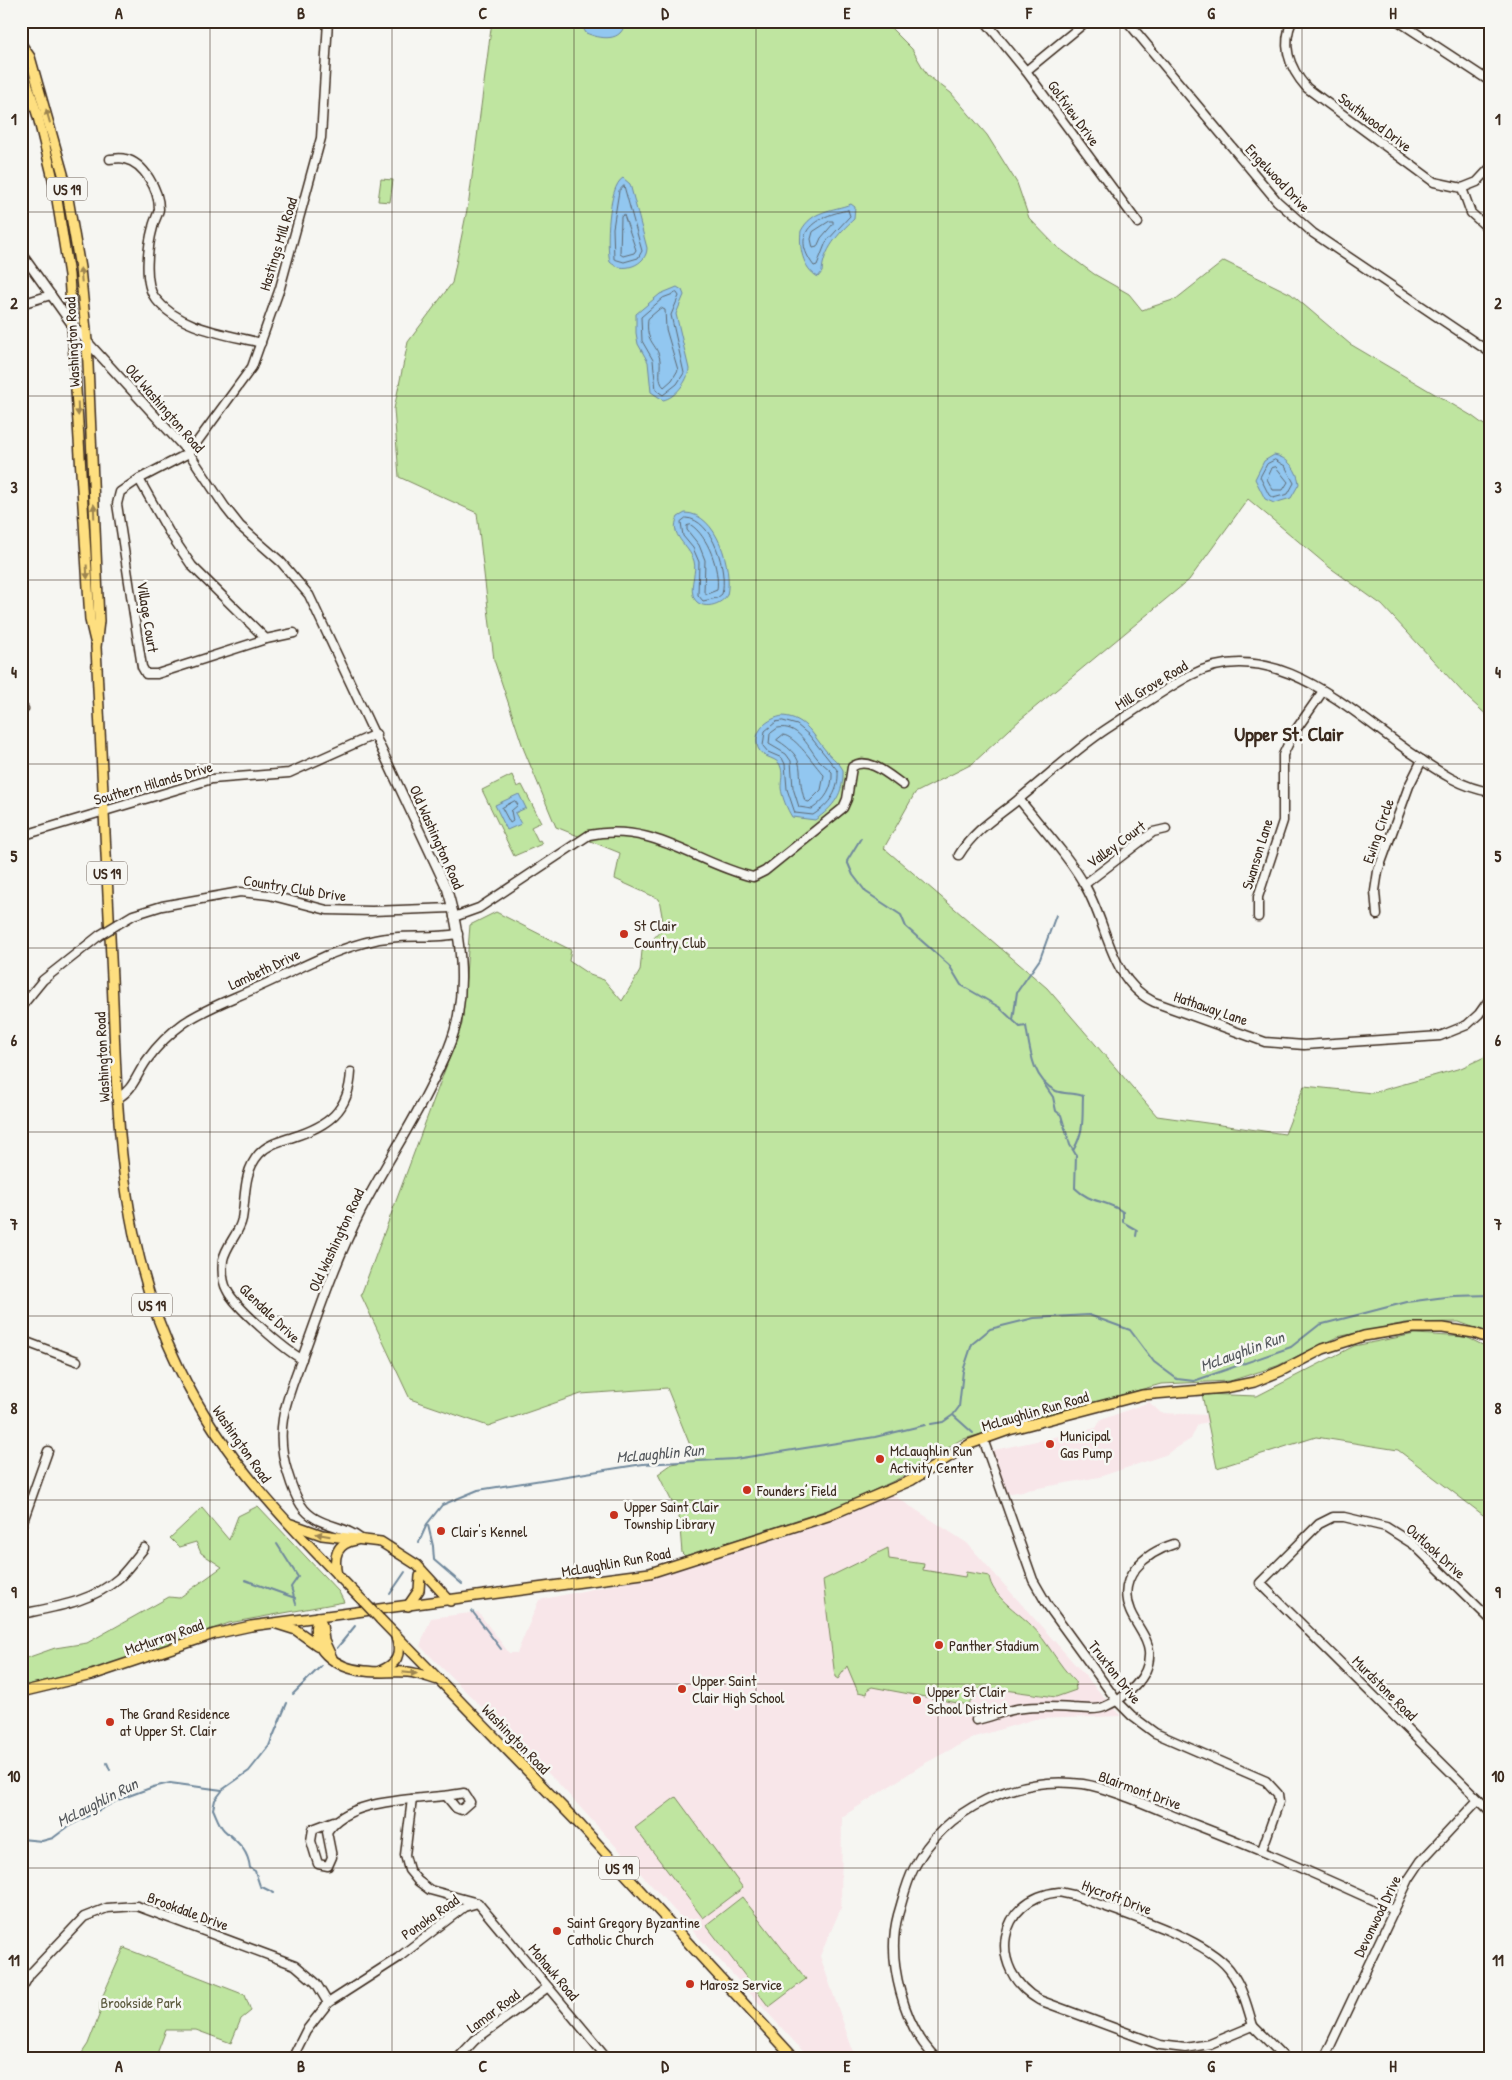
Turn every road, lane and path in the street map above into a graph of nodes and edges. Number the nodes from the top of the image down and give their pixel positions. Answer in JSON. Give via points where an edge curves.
{"nodes":[{"id":1,"x":328,"y":21,"type":"edge"},
{"id":2,"x":985,"y":21,"type":"edge"},
{"id":3,"x":1087,"y":21,"type":"edge"},
{"id":4,"x":1127,"y":21,"type":"edge"},
{"id":5,"x":1292,"y":21,"type":"edge"},
{"id":6,"x":1398,"y":21,"type":"edge"},
{"id":7,"x":21,"y":44,"type":"edge"},
{"id":8,"x":21,"y":63,"type":"edge"},
{"id":9,"x":1026,"y":71,"type":"junction"},
{"id":10,"x":1491,"y":82,"type":"edge"},
{"id":11,"x":110,"y":159,"type":"dead end"},
{"id":12,"x":1491,"y":167,"type":"edge"},
{"id":13,"x":1462,"y":188,"type":"junction"},
{"id":14,"x":1138,"y":223,"type":"dead end"},
{"id":15,"x":1491,"y":231,"type":"edge"},
{"id":16,"x":21,"y":253,"type":"edge"},
{"id":17,"x":51,"y":295,"type":"junction"},
{"id":18,"x":21,"y":304,"type":"edge"},
{"id":19,"x":73,"y":326,"type":"junction"},
{"id":20,"x":86,"y":341,"type":"junction"},
{"id":21,"x":261,"y":343,"type":"junction"},
{"id":22,"x":1491,"y":353,"type":"edge"},
{"id":23,"x":190,"y":453,"type":"junction"},
{"id":24,"x":139,"y":479,"type":"junction"},
{"id":25,"x":294,"y":633,"type":"dead end"},
{"id":26,"x":266,"y":639,"type":"junction"},
{"id":27,"x":96,"y":647,"type":"junction"},
{"id":28,"x":1323,"y":691,"type":"junction"},
{"id":29,"x":376,"y":734,"type":"junction"},
{"id":30,"x":1422,"y":760,"type":"junction"},
{"id":31,"x":903,"y":785,"type":"dead end"},
{"id":32,"x":1491,"y":792,"type":"edge"},
{"id":33,"x":1019,"y":799,"type":"junction"},
{"id":34,"x":104,"y":811,"type":"junction"},
{"id":35,"x":1166,"y":829,"type":"dead end"},
{"id":36,"x":21,"y":836,"type":"edge"},
{"id":37,"x":959,"y":855,"type":"dead end"},
{"id":38,"x":1085,"y":884,"type":"junction"},
{"id":39,"x":452,"y":908,"type":"junction"},
{"id":40,"x":1377,"y":915,"type":"dead end"},
{"id":41,"x":454,"y":917,"type":"junction"},
{"id":42,"x":1258,"y":917,"type":"dead end"},
{"id":43,"x":458,"y":934,"type":"junction"},
{"id":44,"x":1491,"y":997,"type":"edge"},
{"id":45,"x":21,"y":1007,"type":"edge"},
{"id":46,"x":351,"y":1072,"type":"dead end"},
{"id":47,"x":118,"y":1098,"type":"junction"},
{"id":48,"x":1491,"y":1339,"type":"edge"},
{"id":49,"x":21,"y":1340,"type":"edge"},
{"id":50,"x":302,"y":1359,"type":"junction"},
{"id":51,"x":77,"y":1361,"type":"dead end"},
{"id":52,"x":983,"y":1439,"type":"junction"},
{"id":53,"x":48,"y":1451,"type":"dead end"},
{"id":54,"x":287,"y":1523,"type":"junction"},
{"id":55,"x":21,"y":1528,"type":"edge"},
{"id":56,"x":361,"y":1539,"type":"junction"},
{"id":57,"x":1174,"y":1544,"type":"dead end"},
{"id":58,"x":144,"y":1548,"type":"dead end"},
{"id":59,"x":410,"y":1562,"type":"junction"},
{"id":60,"x":337,"y":1575,"type":"junction"},
{"id":61,"x":420,"y":1576,"type":"junction"},
{"id":62,"x":1260,"y":1583,"type":"joint"},
{"id":63,"x":450,"y":1601,"type":"junction"},
{"id":64,"x":408,"y":1606,"type":"junction"},
{"id":65,"x":21,"y":1614,"type":"edge"},
{"id":66,"x":318,"y":1617,"type":"junction"},
{"id":67,"x":1491,"y":1620,"type":"edge"},
{"id":68,"x":274,"y":1623,"type":"junction"},
{"id":69,"x":395,"y":1634,"type":"junction"},
{"id":70,"x":317,"y":1644,"type":"junction"},
{"id":71,"x":332,"y":1658,"type":"junction"},
{"id":72,"x":378,"y":1671,"type":"junction"},
{"id":73,"x":440,"y":1681,"type":"junction"},
{"id":74,"x":21,"y":1692,"type":"edge"},
{"id":75,"x":1117,"y":1701,"type":"junction"},
{"id":76,"x":976,"y":1720,"type":"dead end"},
{"id":77,"x":447,"y":1797,"type":"dead end"},
{"id":78,"x":412,"y":1799,"type":"junction"},
{"id":79,"x":1478,"y":1800,"type":"junction"},
{"id":80,"x":1491,"y":1812,"type":"edge"},
{"id":81,"x":334,"y":1821,"type":"junction"},
{"id":82,"x":1262,"y":1850,"type":"junction"},
{"id":83,"x":478,"y":1904,"type":"junction"},
{"id":84,"x":1394,"y":1910,"type":"junction"},
{"id":85,"x":548,"y":1987,"type":"junction"},
{"id":86,"x":21,"y":1990,"type":"edge"},
{"id":87,"x":328,"y":2003,"type":"junction"},
{"id":88,"x":1252,"y":2026,"type":"junction"},
{"id":89,"x":292,"y":2059,"type":"edge"},
{"id":90,"x":457,"y":2059,"type":"edge"},
{"id":91,"x":608,"y":2059,"type":"edge"},
{"id":92,"x":795,"y":2059,"type":"edge"},
{"id":93,"x":937,"y":2059,"type":"edge"},
{"id":94,"x":1286,"y":2059,"type":"edge"},
{"id":95,"x":1324,"y":2059,"type":"edge"}],
"edges":[{"from":1,"to":21,"type":"street","name":"Hastings Mill Road","via":[[321,138]]},
{"from":2,"to":9,"type":"street","name":"Golfview Drive"},
{"from":3,"to":9,"type":"street"},
{"from":4,"to":22,"type":"street","name":"Engelwood Drive","via":[[1277,201],[1313,233]]},
{"from":5,"to":13,"type":"street","name":"Southwood Drive","via":[[1287,40],[1290,60],[1295,74],[1307,88],[1434,182]]},
{"from":6,"to":10,"type":"street"},
{"from":20,"to":7,"type":"main road","name":"Washington Road","number":"US 19","one_way":true,"via":[[80,268],[65,180],[30,57]]},
{"from":8,"to":19,"type":"main road","name":"Washington Road","number":"US 19","via":[[55,187],[69,275]]},
{"from":9,"to":14,"type":"street","name":"Golfview Drive"},
{"from":11,"to":21,"type":"street","via":[[124,158],[136,164],[156,192],[159,210],[151,234],[147,268],[154,297],[190,324]]},
{"from":12,"to":13,"type":"street","via":[[1477,182]]},
{"from":13,"to":15,"type":"street","via":[[1471,213]]},
{"from":16,"to":17,"type":"street","name":"Old Washington Road"},
{"from":17,"to":18,"type":"street"},
{"from":17,"to":19,"type":"street","name":"Old Washington Road"},
{"from":19,"to":20,"type":"street","name":"Old Washington Road"},
{"from":19,"to":27,"type":"main road","name":"Washington Road","number":"US 19","one_way":true,"via":[[90,620]]},
{"from":20,"to":23,"type":"street","name":"Old Washington Road"},
{"from":27,"to":20,"type":"main road","name":"Washington Road","number":"US 19","one_way":true,"via":[[99,621]]},
{"from":21,"to":23,"type":"street","name":"Hastings Mill Road","via":[[243,382]]},
{"from":23,"to":24,"type":"street","name":"Village Court"},
{"from":23,"to":29,"type":"street","name":"Old Washington Road","via":[[224,507],[240,526],[282,562],[309,595]]},
{"from":24,"to":26,"type":"street","via":[[192,566]]},
{"from":24,"to":26,"type":"street","name":"Village Court","via":[[120,492],[117,504],[142,667],[146,674],[157,674]]},
{"from":25,"to":26,"type":"street","name":"Village Court"},
{"from":27,"to":34,"type":"main road","name":"Washington Road","number":"US 19"},
{"from":28,"to":30,"type":"street","name":"Mill Grove Road"},
{"from":28,"to":33,"type":"street","name":"Mill Grove Road","via":[[1290,673],[1252,663],[1221,665],[1192,675],[1090,740]]},
{"from":28,"to":42,"type":"street","name":"Swanson Lane","via":[[1290,739],[1283,755],[1283,820],[1258,897]]},
{"from":29,"to":34,"type":"street","name":"Southern Hilands Drive","via":[[289,773],[212,779]]},
{"from":29,"to":39,"type":"street","name":"Old Washington Road","via":[[447,889]]},
{"from":30,"to":32,"type":"street","name":"Mill Grove Road","via":[[1464,785]]},
{"from":30,"to":40,"type":"street","name":"Ewing Circle","via":[[1409,786],[1378,871],[1375,891]]},
{"from":31,"to":41,"type":"street","via":[[870,764],[856,764],[852,767],[843,808],[766,871],[753,877],[664,842],[629,832],[603,832],[589,835],[479,908]]},
{"from":33,"to":37,"type":"street","name":"Mill Grove Road","via":[[974,833]]},
{"from":33,"to":38,"type":"street","name":"Hathaway Lane"},
{"from":34,"to":36,"type":"street","name":"Southern Hilands Drive"},
{"from":34,"to":47,"type":"main road","name":"Washington Road","number":"US 19"},
{"from":35,"to":38,"type":"street","name":"Valley Court","via":[[1153,832]]},
{"from":38,"to":44,"type":"street","name":"Hathaway Lane","via":[[1122,972],[1142,996],[1265,1042],[1304,1045],[1440,1036],[1467,1025]]},
{"from":39,"to":41,"type":"street","name":"Old Washington Road"},
{"from":39,"to":45,"type":"street","name":"Country Club Drive","bridge":true,"via":[[327,910],[269,895],[240,892],[162,906],[133,915],[100,936],[42,980]]},
{"from":41,"to":43,"type":"street","name":"Old Washington Road"},
{"from":43,"to":47,"type":"street","name":"Lambeth Drive","via":[[389,938],[354,946],[327,955],[210,1009],[171,1033],[147,1060],[131,1089]]},
{"from":43,"to":50,"type":"street","name":"Old Washington Road","via":[[461,975],[458,1015],[446,1056],[412,1124],[350,1233]]},
{"from":46,"to":50,"type":"street","name":"Glendale Drive","via":[[348,1095],[331,1119],[321,1127],[267,1147],[256,1158],[246,1184],[241,1222],[224,1259],[223,1277],[231,1297],[285,1349]]},
{"from":47,"to":54,"type":"main road","name":"Washington Road","number":"US 19","via":[[127,1205],[141,1270],[160,1325],[180,1370],[217,1435],[255,1487]]},
{"from":48,"to":52,"type":"main road","name":"McLaughlin Run Road","via":[[1444,1328],[1413,1328],[1371,1334],[1336,1344],[1254,1382],[1225,1388],[1142,1395]]},
{"from":49,"to":51,"type":"street"},
{"from":50,"to":56,"type":"street","name":"Old Washington Road","via":[[280,1428],[288,1476],[298,1501],[310,1516],[327,1525],[348,1530]]},
{"from":52,"to":63,"type":"main road","name":"McLaughlin Run Road","via":[[912,1480],[837,1513],[686,1563],[634,1576]]},
{"from":52,"to":75,"type":"street","name":"Truxton Drive","via":[[1032,1580]]},
{"from":53,"to":55,"type":"street"},
{"from":56,"to":54,"type":"main road","one_way":true,"via":[[316,1534]]},
{"from":54,"to":60,"type":"main road","name":"Washington Road","number":"US 19"},
{"from":56,"to":59,"type":"main road","via":[[381,1542]]},
{"from":56,"to":60,"type":"main road","via":[[339,1548],[335,1558]]},
{"from":57,"to":75,"type":"street","via":[[1144,1557],[1128,1583],[1126,1598],[1149,1651],[1148,1667],[1140,1681]]},
{"from":58,"to":65,"type":"street","via":[[118,1578],[97,1592],[69,1604]]},
{"from":59,"to":61,"type":"main road"},
{"from":59,"to":63,"type":"main road","via":[[417,1565]]},
{"from":60,"to":69,"type":"main road","name":"Washington Road","number":"US 19","bridge":true},
{"from":61,"to":63,"type":"main road"},
{"from":61,"to":64,"type":"main road","via":[[419,1590]]},
{"from":62,"to":67,"type":"street","name":"Outlook Drive","via":[[1319,1524],[1333,1517],[1344,1517],[1386,1527],[1413,1544]]},
{"from":62,"to":79,"type":"street","name":"Murdstone Road"},
{"from":63,"to":64,"type":"main road","name":"McLaughlin Run Road"},
{"from":64,"to":66,"type":"main road","name":"McMurray Road"},
{"from":66,"to":68,"type":"main road","name":"McMurray Road"},
{"from":66,"to":70,"type":"main road","via":[[315,1625]]},
{"from":66,"to":71,"type":"main road"},
{"from":68,"to":70,"type":"main road","via":[[296,1630]]},
{"from":68,"to":74,"type":"main road","name":"McMurray Road","via":[[224,1632],[92,1675]]},
{"from":69,"to":72,"type":"main road","via":[[398,1657],[390,1666]]},
{"from":69,"to":73,"type":"main road","name":"Washington Road","number":"US 19"},
{"from":70,"to":71,"type":"main road","via":[[325,1655]]},
{"from":71,"to":72,"type":"main road","via":[[356,1670]]},
{"from":72,"to":73,"type":"main road","one_way":true,"via":[[415,1673]]},
{"from":73,"to":92,"type":"main road","name":"Washington Road","number":"US 19","via":[[581,1826]]},
{"from":75,"to":76,"type":"street","via":[[1101,1708],[1023,1708]]},
{"from":75,"to":82,"type":"street","name":"Truxton Drive","via":[[1155,1734],[1254,1773],[1274,1787],[1280,1802]]},
{"from":77,"to":78,"type":"street"},
{"from":78,"to":81,"type":"street","via":[[368,1807]]},
{"from":78,"to":83,"type":"street","name":"Ponoka Road","via":[[405,1855],[409,1870],[430,1890]]},
{"from":79,"to":80,"type":"street","name":"Murdstone Road"},
{"from":79,"to":84,"type":"street","name":"Devonwood Drive","via":[[1421,1861]]},
{"from":81,"to":81,"type":"street","via":[[313,1829],[311,1841],[318,1864],[328,1866],[332,1857],[327,1832]]},
{"from":82,"to":84,"type":"street","name":"Blairmont Drive"},
{"from":82,"to":93,"type":"street","name":"Blairmont Drive","via":[[1082,1784],[1025,1785],[990,1798],[956,1818],[927,1848],[914,1868],[896,1923],[894,1951],[900,1991],[920,2037]]},
{"from":83,"to":85,"type":"street","name":"Mohawk Road"},
{"from":83,"to":87,"type":"street","name":"Ponoka Road","via":[[464,1907],[398,1958]]},
{"from":84,"to":95,"type":"street","name":"Devonwood Drive"},
{"from":85,"to":90,"type":"street","name":"Lamar Road","via":[[475,2040]]},
{"from":85,"to":91,"type":"street","name":"Mohawk Road"},
{"from":86,"to":87,"type":"street","name":"Brookdale Drive","via":[[30,1974],[84,1918],[107,1908],[137,1906],[295,1966],[316,1983]]},
{"from":87,"to":89,"type":"street","name":"Ponoka Road","via":[[306,2031]]},
{"from":88,"to":88,"type":"street","name":"Hycroft Drive","via":[[1210,2044],[1184,2048],[1160,2046],[1039,2000],[1024,1991],[1011,1974],[1004,1944],[1008,1928],[1014,1917],[1030,1902],[1059,1892],[1194,1942],[1214,1954],[1229,1969],[1246,2000]]},
{"from":88,"to":94,"type":"street"}]}
